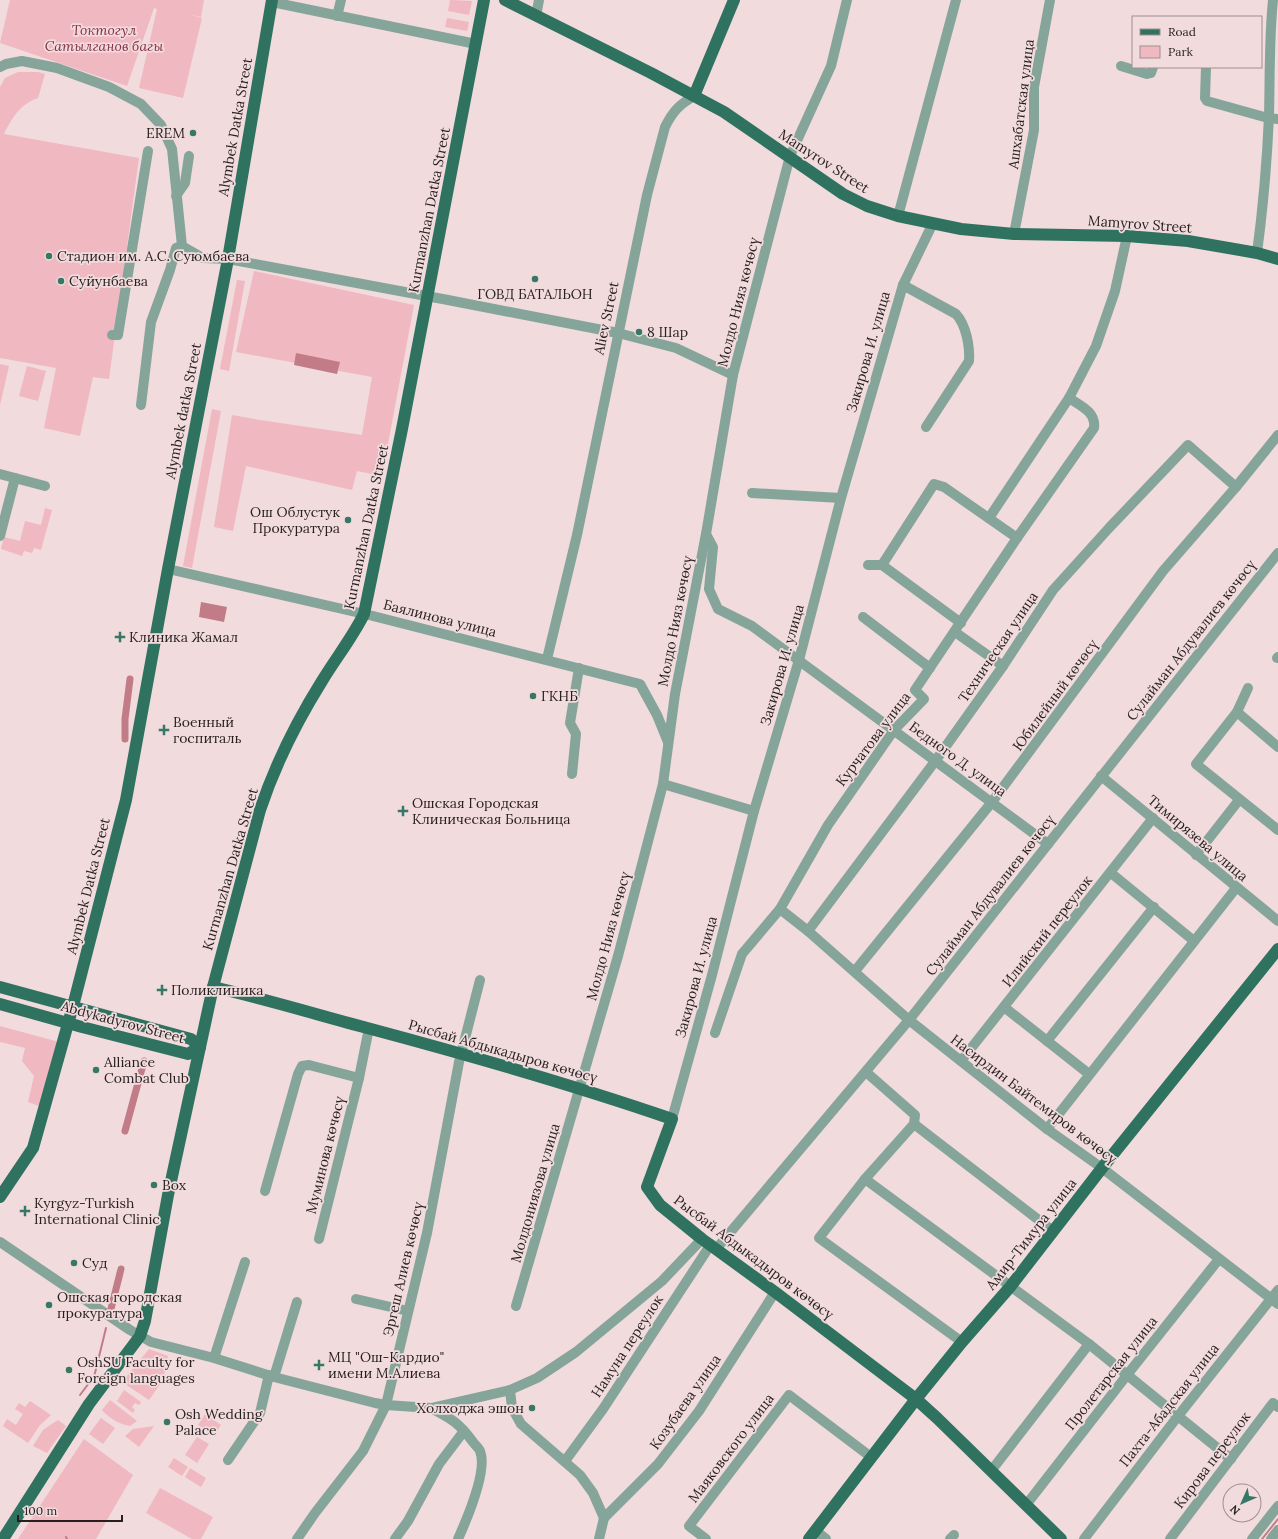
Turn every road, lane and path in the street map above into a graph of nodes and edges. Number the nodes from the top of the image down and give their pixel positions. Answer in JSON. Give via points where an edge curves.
{"nodes":[{"id":1,"x":341,"y":0,"type":"edge"},
{"id":2,"x":484,"y":0,"type":"edge"},
{"id":3,"x":505,"y":0,"type":"edge"},
{"id":4,"x":539,"y":0,"type":"edge"},
{"id":5,"x":734,"y":0,"type":"edge"},
{"id":6,"x":847,"y":0,"type":"edge"},
{"id":7,"x":956,"y":0,"type":"edge"},
{"id":8,"x":1050,"y":0,"type":"edge"},
{"id":9,"x":1273,"y":0,"type":"edge"},
{"id":10,"x":272,"y":1,"type":"edge"},
{"id":11,"x":337,"y":16,"type":"junction"},
{"id":12,"x":536,"y":16,"type":"junction"},
{"id":13,"x":476,"y":44,"type":"junction"},
{"id":14,"x":1121,"y":66,"type":"dead end"},
{"id":15,"x":0,"y":67,"type":"edge"},
{"id":16,"x":1153,"y":68,"type":"edge"},
{"id":17,"x":1206,"y":68,"type":"edge"},
{"id":18,"x":694,"y":96,"type":"junction"},
{"id":19,"x":1273,"y":118,"type":"edge"},
{"id":20,"x":148,"y":151,"type":"dead end"},
{"id":21,"x":189,"y":156,"type":"dead end"},
{"id":22,"x":790,"y":156,"type":"junction"},
{"id":23,"x":176,"y":196,"type":"junction"},
{"id":24,"x":898,"y":216,"type":"junction"},
{"id":25,"x":933,"y":223,"type":"junction"},
{"id":26,"x":1014,"y":234,"type":"junction"},
{"id":27,"x":1128,"y":236,"type":"junction"},
{"id":28,"x":182,"y":246,"type":"junction"},
{"id":29,"x":1257,"y":253,"type":"junction"},
{"id":30,"x":228,"y":259,"type":"junction"},
{"id":31,"x":1278,"y":259,"type":"edge"},
{"id":32,"x":902,"y":285,"type":"junction"},
{"id":33,"x":428,"y":296,"type":"junction"},
{"id":34,"x":618,"y":333,"type":"junction"},
{"id":35,"x":112,"y":335,"type":"dead end"},
{"id":36,"x":733,"y":375,"type":"junction"},
{"id":37,"x":1069,"y":398,"type":"junction"},
{"id":38,"x":141,"y":405,"type":"dead end"},
{"id":39,"x":926,"y":427,"type":"dead end"},
{"id":40,"x":1278,"y":435,"type":"edge"},
{"id":41,"x":0,"y":474,"type":"edge"},
{"id":42,"x":16,"y":478,"type":"junction"},
{"id":43,"x":45,"y":486,"type":"dead end"},
{"id":44,"x":1236,"y":487,"type":"junction"},
{"id":45,"x":752,"y":493,"type":"dead end"},
{"id":46,"x":841,"y":498,"type":"junction"},
{"id":47,"x":989,"y":518,"type":"junction"},
{"id":48,"x":706,"y":534,"type":"junction"},
{"id":49,"x":0,"y":536,"type":"edge"},
{"id":50,"x":1017,"y":538,"type":"junction"},
{"id":51,"x":1278,"y":553,"type":"edge"},
{"id":52,"x":868,"y":565,"type":"dead end"},
{"id":53,"x":882,"y":565,"type":"junction"},
{"id":54,"x":168,"y":569,"type":"junction"},
{"id":55,"x":364,"y":614,"type":"junction"},
{"id":56,"x":863,"y":617,"type":"dead end"},
{"id":57,"x":961,"y":623,"type":"junction"},
{"id":58,"x":955,"y":632,"type":"junction"},
{"id":59,"x":547,"y":659,"type":"junction"},
{"id":60,"x":799,"y":660,"type":"junction"},
{"id":61,"x":1003,"y":666,"type":"junction"},
{"id":62,"x":579,"y":668,"type":"junction"},
{"id":63,"x":930,"y":668,"type":"junction"},
{"id":64,"x":1248,"y":688,"type":"dead end"},
{"id":65,"x":1237,"y":712,"type":"junction"},
{"id":66,"x":894,"y":730,"type":"junction"},
{"id":67,"x":668,"y":743,"type":"junction"},
{"id":68,"x":1278,"y":747,"type":"edge"},
{"id":69,"x":936,"y":760,"type":"junction"},
{"id":70,"x":572,"y":774,"type":"dead end"},
{"id":71,"x":1101,"y":776,"type":"junction"},
{"id":72,"x":663,"y":784,"type":"junction"},
{"id":73,"x":1239,"y":800,"type":"junction"},
{"id":74,"x":992,"y":802,"type":"junction"},
{"id":75,"x":754,"y":811,"type":"junction"},
{"id":76,"x":1153,"y":818,"type":"junction"},
{"id":77,"x":1278,"y":830,"type":"edge"},
{"id":78,"x":1048,"y":844,"type":"junction"},
{"id":79,"x":1196,"y":855,"type":"junction"},
{"id":80,"x":1111,"y":873,"type":"junction"},
{"id":81,"x":1236,"y":888,"type":"junction"},
{"id":82,"x":1154,"y":907,"type":"junction"},
{"id":83,"x":780,"y":909,"type":"junction"},
{"id":84,"x":1278,"y":921,"type":"edge"},
{"id":85,"x":808,"y":931,"type":"junction"},
{"id":86,"x":1194,"y":941,"type":"junction"},
{"id":87,"x":1278,"y":949,"type":"edge"},
{"id":88,"x":854,"y":971,"type":"junction"},
{"id":89,"x":480,"y":980,"type":"dead end"},
{"id":90,"x":0,"y":987,"type":"edge"},
{"id":91,"x":213,"y":988,"type":"junction"},
{"id":92,"x":0,"y":1004,"type":"edge"},
{"id":93,"x":73,"y":1006,"type":"junction"},
{"id":94,"x":1004,"y":1007,"type":"junction"},
{"id":95,"x":909,"y":1020,"type":"junction"},
{"id":96,"x":68,"y":1023,"type":"junction"},
{"id":97,"x":369,"y":1028,"type":"junction"},
{"id":98,"x":715,"y":1033,"type":"dead end"},
{"id":99,"x":1047,"y":1041,"type":"junction"},
{"id":100,"x":200,"y":1047,"type":"junction"},
{"id":101,"x":462,"y":1053,"type":"junction"},
{"id":102,"x":961,"y":1061,"type":"junction"},
{"id":103,"x":866,"y":1072,"type":"junction"},
{"id":104,"x":1089,"y":1074,"type":"junction"},
{"id":105,"x":359,"y":1078,"type":"junction"},
{"id":106,"x":580,"y":1088,"type":"junction"},
{"id":107,"x":672,"y":1119,"type":"junction"},
{"id":108,"x":914,"y":1124,"type":"junction"},
{"id":109,"x":1047,"y":1129,"type":"junction"},
{"id":110,"x":1102,"y":1168,"type":"junction"},
{"id":111,"x":865,"y":1179,"type":"junction"},
{"id":112,"x":264,"y":1191,"type":"dead end"},
{"id":113,"x":0,"y":1197,"type":"edge"},
{"id":114,"x":1053,"y":1231,"type":"junction"},
{"id":115,"x":318,"y":1239,"type":"dead end"},
{"id":116,"x":0,"y":1242,"type":"edge"},
{"id":117,"x":710,"y":1244,"type":"junction"},
{"id":118,"x":1219,"y":1259,"type":"junction"},
{"id":119,"x":245,"y":1262,"type":"dead end"},
{"id":120,"x":1010,"y":1286,"type":"junction"},
{"id":121,"x":1278,"y":1290,"type":"edge"},
{"id":122,"x":775,"y":1292,"type":"junction"},
{"id":123,"x":356,"y":1299,"type":"dead end"},
{"id":124,"x":1274,"y":1301,"type":"edge"},
{"id":125,"x":297,"y":1302,"type":"dead end"},
{"id":126,"x":516,"y":1306,"type":"dead end"},
{"id":127,"x":408,"y":1311,"type":"junction"},
{"id":128,"x":140,"y":1336,"type":"junction"},
{"id":129,"x":962,"y":1342,"type":"junction"},
{"id":130,"x":1089,"y":1344,"type":"junction"},
{"id":131,"x":214,"y":1358,"type":"junction"},
{"id":132,"x":1127,"y":1375,"type":"junction"},
{"id":133,"x":272,"y":1376,"type":"junction"},
{"id":134,"x":510,"y":1390,"type":"junction"},
{"id":135,"x":916,"y":1399,"type":"junction"},
{"id":136,"x":386,"y":1405,"type":"junction"},
{"id":137,"x":1278,"y":1407,"type":"edge"},
{"id":138,"x":431,"y":1408,"type":"junction"},
{"id":139,"x":1178,"y":1416,"type":"junction"},
{"id":140,"x":464,"y":1431,"type":"junction"},
{"id":141,"x":871,"y":1457,"type":"junction"},
{"id":142,"x":1231,"y":1459,"type":"junction"},
{"id":143,"x":228,"y":1460,"type":"dead end"},
{"id":144,"x":565,"y":1461,"type":"junction"},
{"id":145,"x":991,"y":1471,"type":"junction"},
{"id":146,"x":1026,"y":1505,"type":"junction"},
{"id":147,"x":1278,"y":1506,"type":"edge"},
{"id":148,"x":604,"y":1518,"type":"junction"},
{"id":149,"x":1278,"y":1530,"type":"edge"},
{"id":150,"x":812,"y":1535,"type":"edge"},
{"id":151,"x":3,"y":1539,"type":"edge"},
{"id":152,"x":298,"y":1539,"type":"edge"},
{"id":153,"x":395,"y":1539,"type":"edge"},
{"id":154,"x":458,"y":1539,"type":"edge"},
{"id":155,"x":599,"y":1539,"type":"edge"},
{"id":156,"x":706,"y":1539,"type":"edge"},
{"id":157,"x":826,"y":1539,"type":"edge"},
{"id":158,"x":1061,"y":1539,"type":"edge"},
{"id":159,"x":1084,"y":1539,"type":"edge"},
{"id":160,"x":1170,"y":1539,"type":"edge"},
{"id":161,"x":1252,"y":1539,"type":"edge"},
{"id":162,"x":1271,"y":1539,"type":"edge"}],
"edges":[{"from":1,"to":11,"type":"street"},
{"from":2,"to":13,"type":"main road","name":"Kurmanzhan Datka Street"},
{"from":3,"to":12,"type":"main road","name":"Mamyrov Street"},
{"from":4,"to":12,"type":"street"},
{"from":5,"to":18,"type":"main road"},
{"from":6,"to":22,"type":"street","via":[[831,66]]},
{"from":7,"to":24,"type":"street"},
{"from":8,"to":26,"type":"street","name":"Ашхабатская улица","via":[[1034,87],[1034,130]]},
{"from":9,"to":19,"type":"street"},
{"from":10,"to":11,"type":"street"},
{"from":10,"to":30,"type":"main road","name":"Alymbek Datka Street"},
{"from":11,"to":13,"type":"street"},
{"from":12,"to":18,"type":"main road","name":"Mamyrov Street"},
{"from":13,"to":33,"type":"main road","name":"Kurmanzhan Datka Street"},
{"from":14,"to":16,"type":"street","via":[[1147,74],[1151,73]]},
{"from":15,"to":23,"type":"street","via":[[22,61],[57,68],[109,87],[141,104],[162,125],[169,140]]},
{"from":17,"to":19,"type":"street","via":[[1207,101]]},
{"from":18,"to":22,"type":"main road","name":"Mamyrov Street","via":[[724,112]]},
{"from":18,"to":34,"type":"street","name":"Aliev Street","via":[[677,107],[665,127],[647,195]]},
{"from":19,"to":29,"type":"street"},
{"from":20,"to":35,"type":"street","via":[[118,335]]},
{"from":21,"to":23,"type":"street","via":[[185,183]]},
{"from":22,"to":24,"type":"main road","name":"Mamyrov Street","via":[[843,194],[867,206]]},
{"from":22,"to":36,"type":"street","name":"Молдо Нияз көчөсү"},
{"from":23,"to":28,"type":"street"},
{"from":24,"to":25,"type":"main road","name":"Mamyrov Street"},
{"from":25,"to":26,"type":"main road","name":"Mamyrov Street","via":[[961,229]]},
{"from":25,"to":32,"type":"street","name":"Закирова И. улица"},
{"from":26,"to":27,"type":"main road","name":"Mamyrov Street"},
{"from":27,"to":29,"type":"main road","name":"Mamyrov Street","via":[[1188,241]]},
{"from":27,"to":37,"type":"street","via":[[1115,291],[1096,346]]},
{"from":28,"to":30,"type":"street","via":[[203,258]]},
{"from":28,"to":38,"type":"street","via":[[176,248],[150,322]]},
{"from":29,"to":31,"type":"main road","name":"Mamyrov Street"},
{"from":30,"to":33,"type":"street"},
{"from":30,"to":54,"type":"main road","name":"Alymbek datka Street"},
{"from":32,"to":39,"type":"street","via":[[956,314],[961,320],[970,353],[968,362]]},
{"from":32,"to":46,"type":"street","name":"Закирова И. улица"},
{"from":33,"to":34,"type":"street"},
{"from":33,"to":55,"type":"main road","name":"Kurmanzhan Datka Street"},
{"from":34,"to":36,"type":"street","via":[[676,348]]},
{"from":34,"to":59,"type":"street","name":"Aliev Street","via":[[577,535]]},
{"from":36,"to":48,"type":"street","name":"Молдо Нияз көчөсү"},
{"from":37,"to":47,"type":"street"},
{"from":37,"to":50,"type":"street","name":"Курчатова улица","via":[[1091,413],[1095,421],[1094,428]]},
{"from":40,"to":44,"type":"street","name":"Юбилейный көчөсү"},
{"from":41,"to":42,"type":"street"},
{"from":42,"to":43,"type":"street"},
{"from":42,"to":49,"type":"street"},
{"from":44,"to":61,"type":"street","name":"Техническая улица","via":[[1188,445],[1054,590]]},
{"from":44,"to":74,"type":"street","name":"Юбилейный көчөсү","via":[[1163,571]]},
{"from":45,"to":46,"type":"street"},
{"from":46,"to":60,"type":"street","name":"Закирова И. улица"},
{"from":47,"to":50,"type":"street"},
{"from":47,"to":53,"type":"street","via":[[944,487],[934,484]]},
{"from":48,"to":60,"type":"street","name":"Бедного Д. улица","via":[[713,547],[709,589],[718,609],[752,626]]},
{"from":48,"to":67,"type":"street","name":"Молдо Нияз көчөсү"},
{"from":50,"to":57,"type":"street","name":"Курчатова улица"},
{"from":51,"to":71,"type":"street","name":"Сулайман Абдувалиев көчөсү"},
{"from":52,"to":53,"type":"street"},
{"from":53,"to":57,"type":"street"},
{"from":54,"to":55,"type":"street","name":"Баялинова улица"},
{"from":54,"to":93,"type":"main road","name":"Alymbek Datka Street","via":[[126,800]]},
{"from":55,"to":59,"type":"street","name":"Баялинова улица"},
{"from":55,"to":91,"type":"main road","name":"Kurmanzhan Datka Street","via":[[297,725],[267,789]]},
{"from":56,"to":63,"type":"street"},
{"from":57,"to":58,"type":"street","name":"Курчатова улица"},
{"from":58,"to":61,"type":"street"},
{"from":58,"to":63,"type":"street","name":"Курчатова улица"},
{"from":59,"to":62,"type":"street","name":"Баялинова улица"},
{"from":60,"to":66,"type":"street","name":"Бедного Д. улица"},
{"from":60,"to":75,"type":"street","name":"Закирова И. улица"},
{"from":61,"to":69,"type":"street","name":"Техническая улица"},
{"from":62,"to":67,"type":"street","name":"Баялинова улица","via":[[640,684],[657,715]]},
{"from":62,"to":70,"type":"street","via":[[570,723],[576,734]]},
{"from":63,"to":66,"type":"street","name":"Курчатова улица","via":[[915,690],[924,699]]},
{"from":64,"to":65,"type":"street"},
{"from":65,"to":68,"type":"street"},
{"from":65,"to":73,"type":"street","via":[[1196,764]]},
{"from":66,"to":69,"type":"street","name":"Бедного Д. улица"},
{"from":66,"to":83,"type":"street","name":"Курчатова улица","via":[[828,825]]},
{"from":67,"to":72,"type":"street","name":"Молдо Нияз көчөсү"},
{"from":69,"to":74,"type":"street","name":"Бедного Д. улица"},
{"from":69,"to":85,"type":"street","name":"Техническая улица"},
{"from":71,"to":76,"type":"street","name":"Тимирязева улица"},
{"from":71,"to":78,"type":"street","name":"Сулайман Абдувалиев көчөсү"},
{"from":72,"to":75,"type":"street"},
{"from":72,"to":106,"type":"street","name":"Молдо Нияз көчөсү"},
{"from":73,"to":77,"type":"street"},
{"from":73,"to":79,"type":"street"},
{"from":74,"to":78,"type":"street","name":"Бедного Д. улица"},
{"from":74,"to":88,"type":"street","name":"Юбилейный көчөсү"},
{"from":75,"to":107,"type":"street","name":"Закирова И. улица"},
{"from":76,"to":79,"type":"street","name":"Тимирязева улица"},
{"from":76,"to":80,"type":"street","name":"Илийский переулок"},
{"from":78,"to":95,"type":"street","name":"Сулайман Абдувалиев көчөсү"},
{"from":79,"to":81,"type":"street","name":"Тимирязева улица"},
{"from":80,"to":82,"type":"street"},
{"from":80,"to":94,"type":"street","name":"Илийский переулок"},
{"from":81,"to":84,"type":"street","name":"Тимирязева улица"},
{"from":81,"to":86,"type":"street"},
{"from":82,"to":86,"type":"street"},
{"from":82,"to":99,"type":"street"},
{"from":83,"to":85,"type":"street","name":"Насирдин Байтемиров көчөсү"},
{"from":83,"to":98,"type":"street","name":"Курчатова улица","via":[[742,954]]},
{"from":85,"to":88,"type":"street","name":"Насирдин Байтемиров көчөсү"},
{"from":86,"to":104,"type":"street"},
{"from":87,"to":110,"type":"main road","name":"Амир-Тимура улица"},
{"from":88,"to":95,"type":"street","name":"Насирдин Байтемиров көчөсү"},
{"from":89,"to":101,"type":"street","name":"Эргеш Алиев көчөсү"},
{"from":90,"to":93,"type":"main road","name":"Abdykadyrov Street"},
{"from":91,"to":97,"type":"main road","name":"Рысбай Абдыкадыров көчөсү"},
{"from":91,"to":100,"type":"main road","name":"Kurmanzhan Datka Street"},
{"from":92,"to":96,"type":"main road","name":"Abdykadyrov Street"},
{"from":93,"to":96,"type":"main road","name":"Alymbek Datka Street"},
{"from":93,"to":100,"type":"main road","name":"Abdykadyrov Street","via":[[191,1039]]},
{"from":94,"to":99,"type":"street"},
{"from":94,"to":102,"type":"street","name":"Илийский переулок"},
{"from":95,"to":102,"type":"street","name":"Насирдин Байтемиров көчөсү"},
{"from":95,"to":103,"type":"street","name":"Сулайман Абдувалиев көчөсү"},
{"from":96,"to":100,"type":"main road","name":"Abdykadyrov Street","via":[[188,1054]]},
{"from":96,"to":113,"type":"main road","name":"Alymbek Datka Street","via":[[33,1148]]},
{"from":97,"to":101,"type":"main road","name":"Рысбай Абдыкадыров көчөсү"},
{"from":97,"to":105,"type":"street","name":"Муминова көчөсү"},
{"from":99,"to":104,"type":"street"},
{"from":100,"to":128,"type":"main road","name":"Kurmanzhan Datka Street"},
{"from":101,"to":106,"type":"main road","name":"Рысбай Абдыкадыров көчөсү"},
{"from":101,"to":127,"type":"street","name":"Эргеш Алиев көчөсү"},
{"from":102,"to":109,"type":"street","name":"Насирдин Байтемиров көчөсү"},
{"from":103,"to":108,"type":"street","via":[[915,1115]]},
{"from":103,"to":117,"type":"street","name":"Сулайман Абдувалиев көчөсү"},
{"from":104,"to":109,"type":"street"},
{"from":105,"to":112,"type":"street","via":[[309,1065],[302,1066]]},
{"from":105,"to":115,"type":"street","name":"Муминова көчөсү"},
{"from":106,"to":107,"type":"main road","name":"Рысбай Абдыкадыров көчөсү"},
{"from":106,"to":126,"type":"street","name":"Молдониязова улица"},
{"from":107,"to":117,"type":"main road","name":"Рысбай Абдыкадыров көчөсү","via":[[647,1187],[660,1205]]},
{"from":108,"to":111,"type":"street"},
{"from":108,"to":114,"type":"street"},
{"from":109,"to":110,"type":"street","name":"Насирдин Байтемиров көчөсү"},
{"from":110,"to":114,"type":"main road","name":"Амир-Тимура улица"},
{"from":110,"to":118,"type":"street","name":"Насирдин Байтемиров көчөсү"},
{"from":111,"to":120,"type":"street"},
{"from":111,"to":129,"type":"street","via":[[819,1238]]},
{"from":114,"to":120,"type":"main road","name":"Амир-Тимура улица"},
{"from":116,"to":128,"type":"street"},
{"from":117,"to":122,"type":"main road","name":"Рысбай Абдыкадыров көчөсү"},
{"from":117,"to":134,"type":"street","via":[[576,1352],[537,1378]]},
{"from":117,"to":144,"type":"street","name":"Намуна переулок","via":[[603,1409]]},
{"from":118,"to":124,"type":"street","name":"Насирдин Байтемиров көчөсү"},
{"from":118,"to":132,"type":"street","name":"Пролетарская улица"},
{"from":119,"to":131,"type":"street"},
{"from":120,"to":129,"type":"main road","name":"Амир-Тимура улица"},
{"from":120,"to":130,"type":"street"},
{"from":121,"to":124,"type":"street","name":"Пахта-Абадская улица"},
{"from":122,"to":135,"type":"main road","name":"Рысбай Абдыкадыров көчөсү"},
{"from":122,"to":148,"type":"street","name":"Козубаева улица","via":[[699,1412],[658,1464]]},
{"from":123,"to":127,"type":"street"},
{"from":124,"to":139,"type":"street","name":"Пахта-Абадская улица"},
{"from":125,"to":133,"type":"street"},
{"from":127,"to":136,"type":"street","name":"Эргеш Алиев көчөсү"},
{"from":128,"to":131,"type":"street","via":[[151,1342]]},
{"from":128,"to":151,"type":"main road","name":"Kurmanzhan Datka Street","via":[[89,1404]]},
{"from":129,"to":135,"type":"main road","name":"Амир-Тимура улица"},
{"from":130,"to":132,"type":"street"},
{"from":130,"to":145,"type":"street"},
{"from":131,"to":133,"type":"street"},
{"from":132,"to":139,"type":"street"},
{"from":132,"to":146,"type":"street","name":"Пролетарская улица"},
{"from":133,"to":136,"type":"street"},
{"from":133,"to":143,"type":"street","via":[[260,1413]]},
{"from":134,"to":138,"type":"street"},
{"from":134,"to":144,"type":"street","via":[[512,1408],[521,1424]]},
{"from":135,"to":141,"type":"main road","name":"Амир-Тимура улица"},
{"from":135,"to":145,"type":"main road","name":"Рысбай Абдыкадыров көчөсү"},
{"from":136,"to":138,"type":"street"},
{"from":136,"to":152,"type":"street","name":"Эргеш Алиев көчөсү","via":[[363,1451]]},
{"from":137,"to":142,"type":"street","name":"Кирова переулок","via":[[1273,1403]]},
{"from":138,"to":140,"type":"street","via":[[453,1419]]},
{"from":139,"to":142,"type":"street"},
{"from":139,"to":159,"type":"street","name":"Пахта-Абадская улица"},
{"from":140,"to":153,"type":"street","via":[[439,1464],[408,1521]]},
{"from":140,"to":154,"type":"street","via":[[480,1451],[482,1459],[475,1497]]},
{"from":141,"to":150,"type":"main road","name":"Амир-Тимура улица"},
{"from":141,"to":156,"type":"street","name":"Маяковского улица","via":[[789,1395],[689,1526]]},
{"from":142,"to":160,"type":"street","name":"Кирова переулок"},
{"from":144,"to":148,"type":"street","via":[[580,1475],[593,1493]]},
{"from":145,"to":146,"type":"main road","name":"Рысбай Абдыкадыров көчөсү"},
{"from":146,"to":158,"type":"main road","name":"Рысбай Абдыкадыров көчөсү"},
{"from":147,"to":161,"type":"street"},
{"from":148,"to":155,"type":"street"},
{"from":149,"to":162,"type":"street"},
{"from":150,"to":157,"type":"street"}]}
